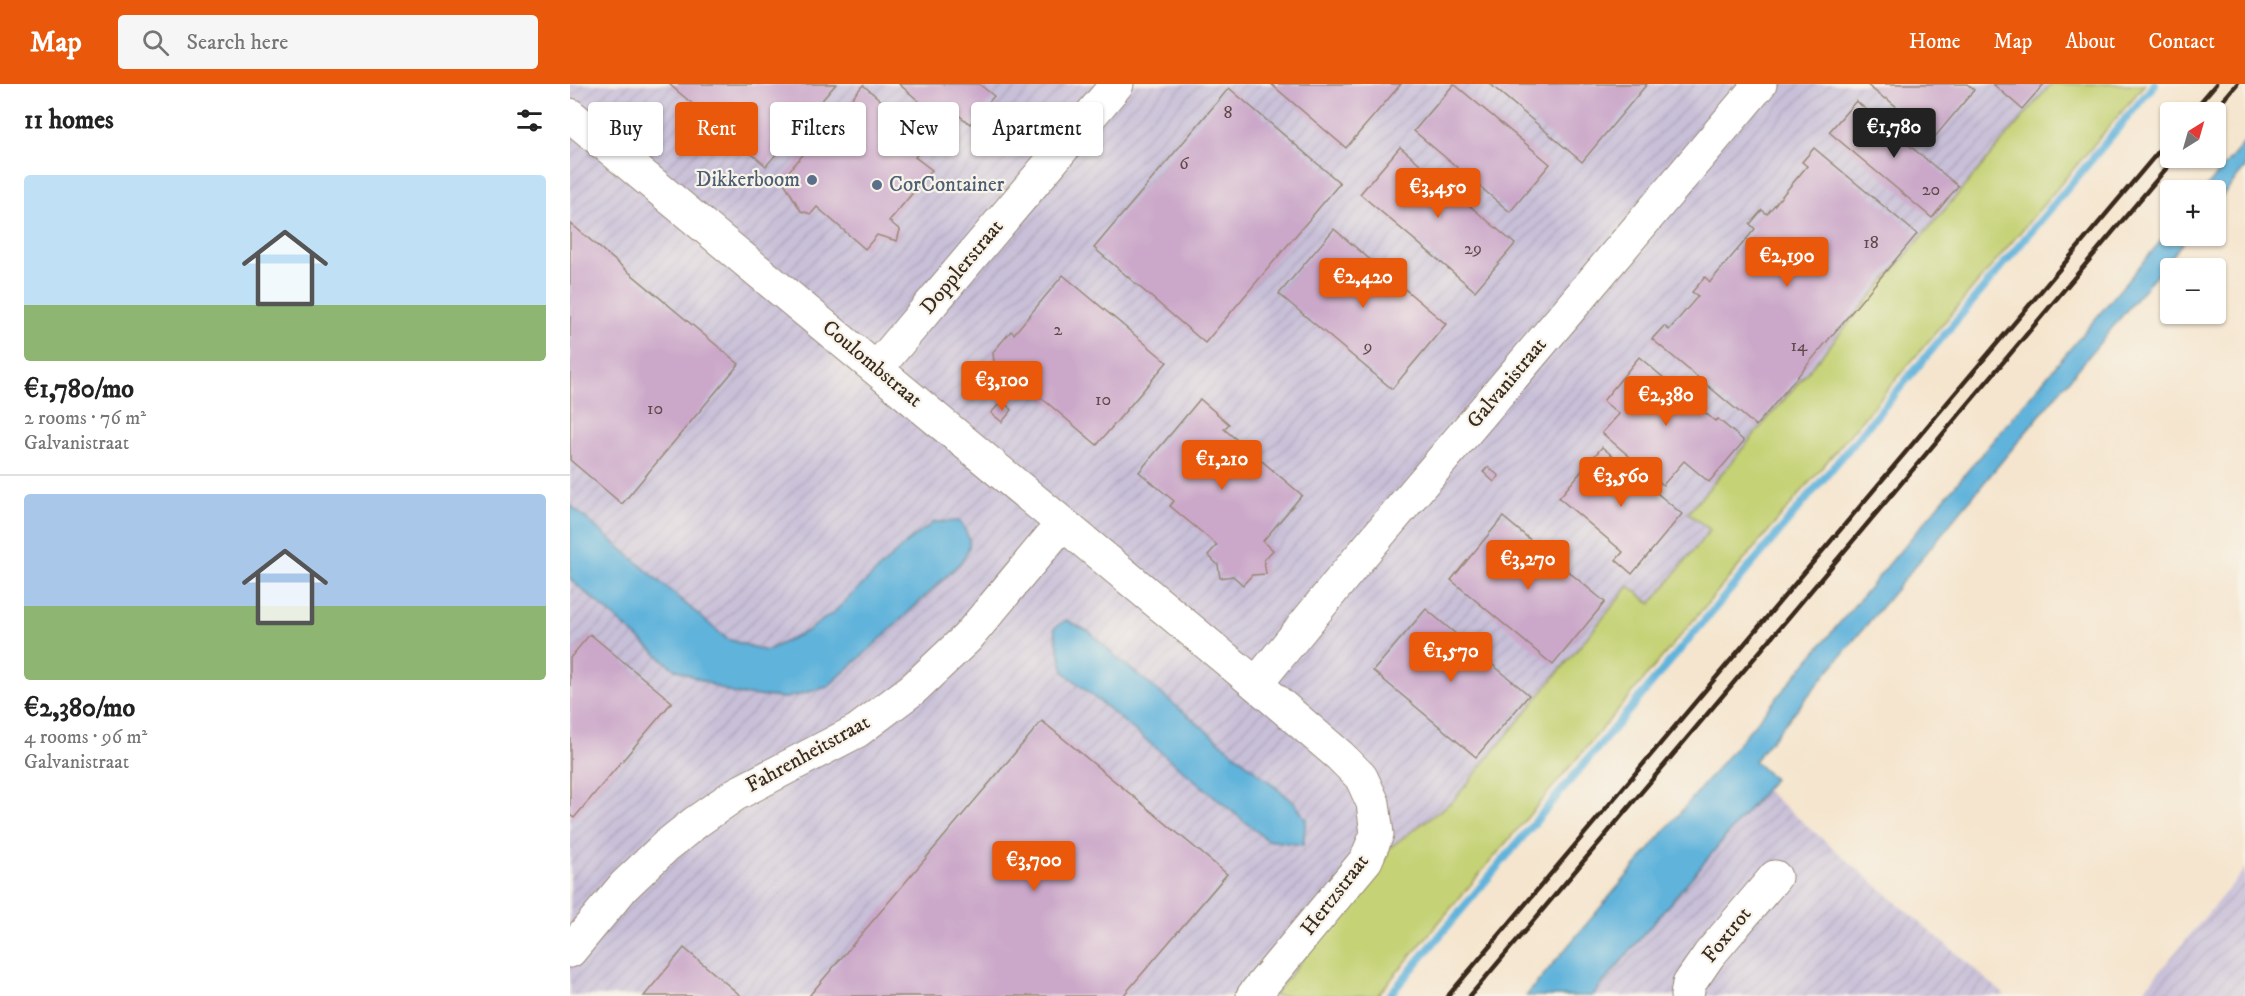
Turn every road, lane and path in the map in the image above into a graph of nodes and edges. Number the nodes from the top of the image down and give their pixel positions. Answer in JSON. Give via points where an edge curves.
{"nodes":[{"id":1,"x":1117,"y":84,"type":"edge"},
{"id":2,"x":1761,"y":84,"type":"edge"},
{"id":3,"x":570,"y":114,"type":"edge"},
{"id":4,"x":877,"y":368,"type":"junction"},
{"id":5,"x":1062,"y":524,"type":"junction"},
{"id":6,"x":1256,"y":684,"type":"junction"},
{"id":7,"x":1775,"y":877,"type":"dead end"},
{"id":8,"x":570,"y":951,"type":"edge"},
{"id":9,"x":1253,"y":996,"type":"edge"},
{"id":10,"x":1687,"y":996,"type":"edge"}],
"edges":[{"from":1,"to":4,"type":"street","name":"Dopplerstraat"},
{"from":2,"to":6,"type":"street","name":"Galvanistraat"},
{"from":3,"to":4,"type":"street","name":"Coulombstraat"},
{"from":4,"to":5,"type":"street","name":"Coulombstraat"},
{"from":5,"to":6,"type":"street","name":"Coulombstraat"},
{"from":5,"to":8,"type":"street","name":"Fahrenheitstraat","via":[[967,638],[913,689],[857,731],[736,794],[696,822],[624,886]]},
{"from":6,"to":9,"type":"street","name":"Hertzstraat","via":[[1361,777],[1373,803],[1377,834],[1366,860]]},
{"from":7,"to":10,"type":"street","name":"Foxtrot","via":[[1709,955],[1689,984]]}]}
